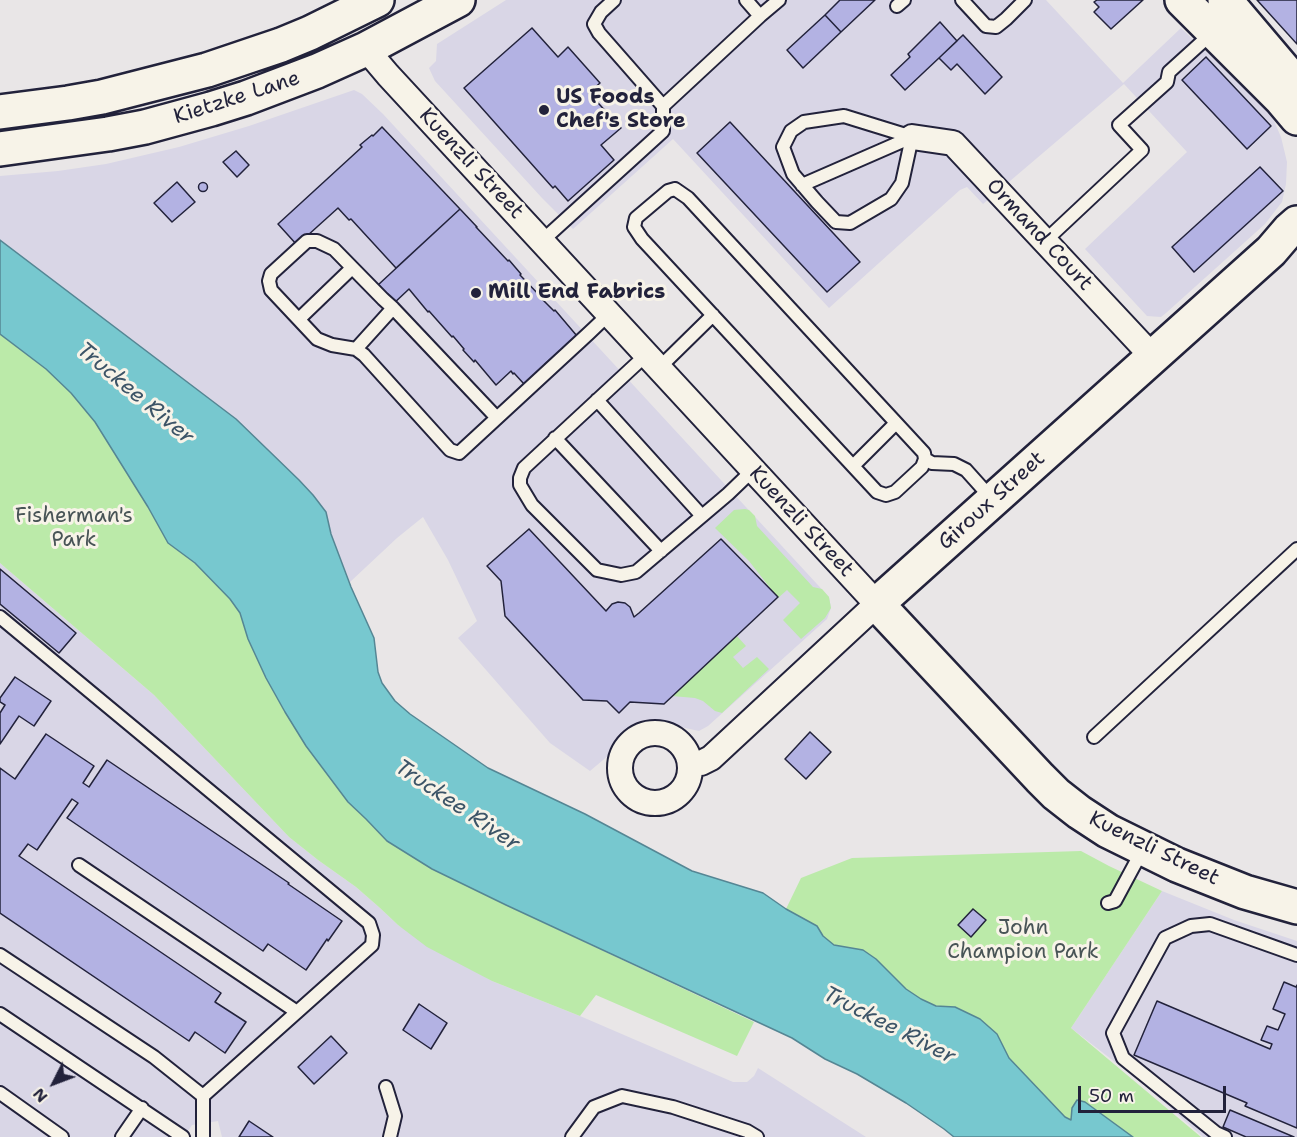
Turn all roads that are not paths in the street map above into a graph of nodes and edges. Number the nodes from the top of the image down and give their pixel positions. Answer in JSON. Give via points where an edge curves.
{"nodes":[{"id":1,"x":377,"y":0,"type":"edge"},
{"id":2,"x":411,"y":0,"type":"edge"},
{"id":3,"x":459,"y":0,"type":"edge"},
{"id":4,"x":614,"y":0,"type":"edge"},
{"id":5,"x":746,"y":0,"type":"edge"},
{"id":6,"x":779,"y":0,"type":"edge"},
{"id":7,"x":962,"y":0,"type":"edge"},
{"id":8,"x":1025,"y":0,"type":"edge"},
{"id":9,"x":1182,"y":0,"type":"edge"},
{"id":10,"x":1226,"y":0,"type":"edge"},
{"id":11,"x":342,"y":8,"type":"edge"},
{"id":12,"x":760,"y":16,"type":"junction"},
{"id":13,"x":1214,"y":31,"type":"junction"},
{"id":14,"x":366,"y":49,"type":"junction"},
{"id":15,"x":1297,"y":85,"type":"edge"},
{"id":16,"x":259,"y":93,"type":"junction"},
{"id":17,"x":663,"y":106,"type":"junction"},
{"id":18,"x":0,"y":112,"type":"edge"},
{"id":19,"x":1297,"y":118,"type":"edge"},
{"id":20,"x":912,"y":137,"type":"junction"},
{"id":21,"x":0,"y":149,"type":"edge"},
{"id":22,"x":802,"y":185,"type":"junction"},
{"id":23,"x":1294,"y":221,"type":"edge"},
{"id":24,"x":542,"y":241,"type":"junction"},
{"id":25,"x":1045,"y":241,"type":"junction"},
{"id":26,"x":352,"y":268,"type":"junction"},
{"id":27,"x":393,"y":308,"type":"junction"},
{"id":28,"x":609,"y":314,"type":"junction"},
{"id":29,"x":713,"y":315,"type":"junction"},
{"id":30,"x":299,"y":319,"type":"junction"},
{"id":31,"x":356,"y":349,"type":"junction"},
{"id":32,"x":1152,"y":356,"type":"junction"},
{"id":33,"x":652,"y":361,"type":"junction"},
{"id":34,"x":597,"y":400,"type":"junction"},
{"id":35,"x":497,"y":418,"type":"junction"},
{"id":36,"x":896,"y":423,"type":"junction"},
{"id":37,"x":555,"y":438,"type":"junction"},
{"id":38,"x":926,"y":459,"type":"junction"},
{"id":39,"x":853,"y":466,"type":"junction"},
{"id":40,"x":753,"y":470,"type":"junction"},
{"id":41,"x":993,"y":500,"type":"junction"},
{"id":42,"x":702,"y":516,"type":"junction"},
{"id":43,"x":1297,"y":549,"type":"edge"},
{"id":44,"x":661,"y":551,"type":"junction"},
{"id":45,"x":877,"y":604,"type":"junction"},
{"id":46,"x":0,"y":617,"type":"edge"},
{"id":47,"x":1094,"y":737,"type":"dead end"},
{"id":48,"x":690,"y":764,"type":"dead end"},
{"id":49,"x":1143,"y":848,"type":"junction"},
{"id":50,"x":79,"y":865,"type":"dead end"},
{"id":51,"x":1108,"y":903,"type":"dead end"},
{"id":52,"x":1297,"y":908,"type":"edge"},
{"id":53,"x":0,"y":955,"type":"edge"},
{"id":54,"x":1297,"y":955,"type":"edge"},
{"id":55,"x":297,"y":1012,"type":"junction"},
{"id":56,"x":0,"y":1014,"type":"edge"},
{"id":57,"x":386,"y":1087,"type":"dead end"},
{"id":58,"x":0,"y":1093,"type":"edge"},
{"id":59,"x":203,"y":1096,"type":"junction"},
{"id":60,"x":142,"y":1108,"type":"junction"},
{"id":61,"x":62,"y":1137,"type":"edge"},
{"id":62,"x":122,"y":1137,"type":"edge"},
{"id":63,"x":183,"y":1137,"type":"edge"},
{"id":64,"x":203,"y":1137,"type":"edge"},
{"id":65,"x":390,"y":1137,"type":"edge"},
{"id":66,"x":573,"y":1137,"type":"edge"},
{"id":67,"x":757,"y":1137,"type":"edge"},
{"id":68,"x":1225,"y":1137,"type":"edge"}],
"edges":[{"from":1,"to":11,"type":"main road","name":"Kietzke Lane"},
{"from":2,"to":14,"type":"main road","via":[[375,30]]},
{"from":3,"to":14,"type":"main road","name":"Kietzke Lane"},
{"from":4,"to":17,"type":"lane","via":[[594,24]]},
{"from":5,"to":12,"type":"lane"},
{"from":6,"to":12,"type":"lane"},
{"from":7,"to":8,"type":"lane","via":[[986,26],[996,27]]},
{"from":9,"to":13,"type":"main road"},
{"from":10,"to":15,"type":"main road"},
{"from":11,"to":16,"type":"main road","via":[[341,37],[324,51],[274,72],[262,83]]},
{"from":11,"to":18,"type":"main road","name":"Kietzke Lane","via":[[280,45],[207,70],[68,104]]},
{"from":12,"to":17,"type":"lane"},
{"from":13,"to":19,"type":"main road"},
{"from":13,"to":25,"type":"lane","via":[[1170,72],[1167,82],[1119,125],[1142,150]]},
{"from":14,"to":16,"type":"main road","name":"Kietzke Lane"},
{"from":14,"to":24,"type":"street","name":"Kuenzli Street"},
{"from":16,"to":21,"type":"main road","name":"Kietzke Lane","via":[[144,127]]},
{"from":17,"to":24,"type":"lane","via":[[663,131]]},
{"from":20,"to":22,"type":"lane"},
{"from":20,"to":22,"type":"lane","via":[[902,183],[891,199],[850,223],[836,222]]},
{"from":20,"to":22,"type":"lane","via":[[844,116],[804,122],[791,131],[783,147],[793,174]]},
{"from":20,"to":25,"type":"street","name":"Ormand Court","via":[[953,143]]},
{"from":23,"to":32,"type":"main road","name":"Giroux Street","via":[[1271,251]]},
{"from":24,"to":28,"type":"street","name":"Kuenzli Street"},
{"from":25,"to":32,"type":"street","name":"Ormand Court"},
{"from":26,"to":27,"type":"lane"},
{"from":26,"to":30,"type":"lane"},
{"from":26,"to":30,"type":"lane","via":[[334,249],[307,241],[271,274],[271,290]]},
{"from":27,"to":31,"type":"lane"},
{"from":27,"to":35,"type":"lane"},
{"from":28,"to":33,"type":"street","name":"Kuenzli Street"},
{"from":28,"to":35,"type":"lane"},
{"from":29,"to":33,"type":"lane"},
{"from":29,"to":36,"type":"lane","via":[[634,227],[636,218],[668,191],[675,189],[688,198]]},
{"from":29,"to":39,"type":"lane"},
{"from":30,"to":31,"type":"lane","via":[[317,339]]},
{"from":31,"to":35,"type":"lane","via":[[450,450],[459,453]]},
{"from":32,"to":41,"type":"main road","name":"Giroux Street"},
{"from":33,"to":34,"type":"lane"},
{"from":33,"to":40,"type":"street","name":"Kuenzli Street"},
{"from":34,"to":37,"type":"lane"},
{"from":34,"to":42,"type":"lane"},
{"from":36,"to":38,"type":"lane"},
{"from":36,"to":39,"type":"lane"},
{"from":37,"to":44,"type":"lane"},
{"from":37,"to":44,"type":"lane","via":[[524,468],[520,478],[532,505],[597,570],[636,572]]},
{"from":38,"to":39,"type":"lane","via":[[895,492],[886,495],[877,492]]},
{"from":38,"to":41,"type":"lane","via":[[966,470]]},
{"from":40,"to":42,"type":"lane"},
{"from":40,"to":45,"type":"street","name":"Kuenzli Street"},
{"from":41,"to":45,"type":"main road","name":"Giroux Street"},
{"from":42,"to":44,"type":"lane"},
{"from":43,"to":47,"type":"lane"},
{"from":45,"to":48,"type":"street","name":"Giroux Street","via":[[711,758]]},
{"from":45,"to":49,"type":"main road","name":"Kuenzli Street","via":[[1056,794],[1108,831]]},
{"from":46,"to":55,"type":"lane","via":[[369,923],[372,945]]},
{"from":49,"to":51,"type":"lane","via":[[1114,901]]},
{"from":49,"to":52,"type":"main road","name":"Kuenzli Street","via":[[1245,892]]},
{"from":50,"to":55,"type":"lane"},
{"from":53,"to":59,"type":"lane","via":[[154,1058]]},
{"from":54,"to":68,"type":"lane","via":[[1210,924],[1191,926],[1165,938],[1113,1033],[1123,1058]]},
{"from":55,"to":59,"type":"lane"},
{"from":56,"to":60,"type":"lane"},
{"from":57,"to":65,"type":"lane","via":[[395,1116]]},
{"from":58,"to":61,"type":"lane"},
{"from":59,"to":64,"type":"lane"},
{"from":60,"to":62,"type":"lane"},
{"from":60,"to":63,"type":"lane"},
{"from":66,"to":67,"type":"lane","via":[[594,1107],[622,1096],[673,1107]]}]}
